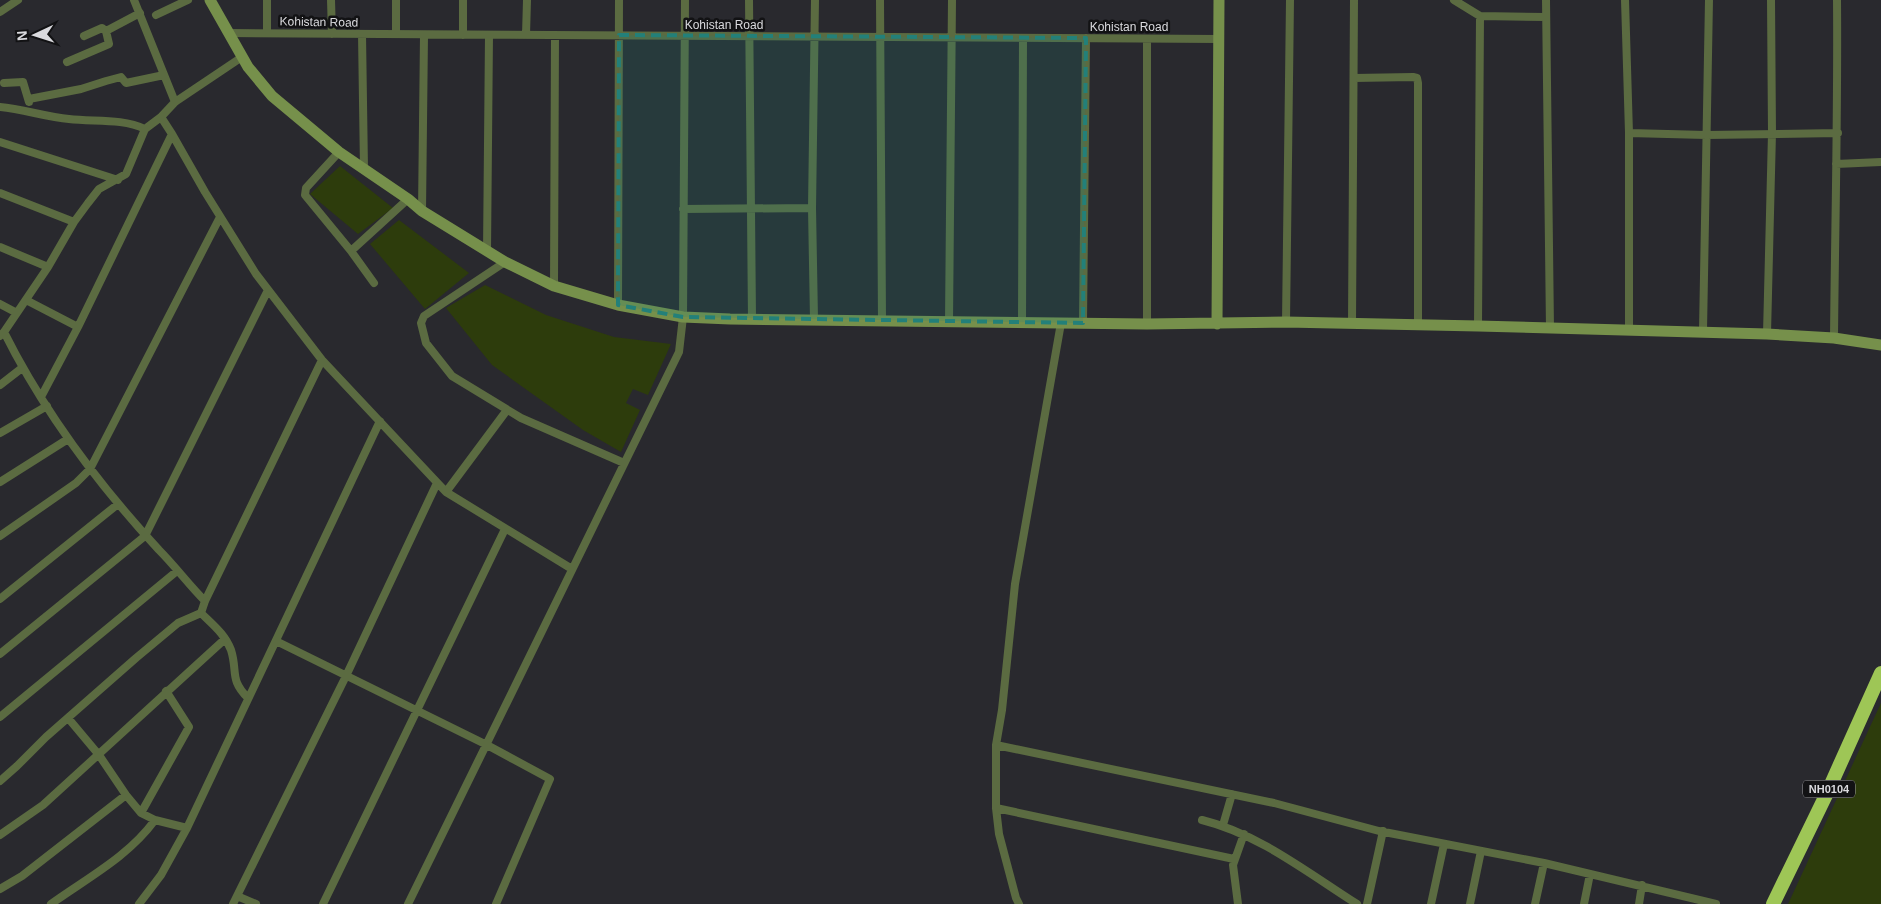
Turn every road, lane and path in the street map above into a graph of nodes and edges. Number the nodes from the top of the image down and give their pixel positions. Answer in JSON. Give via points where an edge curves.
{"nodes":[{"id":1,"x":1,"y":0,"type":"edge"},
{"id":2,"x":18,"y":0,"type":"edge"},
{"id":3,"x":134,"y":0,"type":"edge"},
{"id":4,"x":188,"y":0,"type":"edge"},
{"id":5,"x":210,"y":0,"type":"edge"},
{"id":6,"x":267,"y":0,"type":"edge"},
{"id":7,"x":332,"y":0,"type":"edge"},
{"id":8,"x":396,"y":0,"type":"edge"},
{"id":9,"x":463,"y":0,"type":"edge"},
{"id":10,"x":526,"y":0,"type":"edge"},
{"id":11,"x":619,"y":0,"type":"edge"},
{"id":12,"x":685,"y":0,"type":"edge"},
{"id":13,"x":749,"y":0,"type":"edge"},
{"id":14,"x":815,"y":0,"type":"edge"},
{"id":15,"x":880,"y":0,"type":"edge"},
{"id":16,"x":952,"y":0,"type":"edge"},
{"id":17,"x":1219,"y":0,"type":"edge"},
{"id":18,"x":1290,"y":0,"type":"edge"},
{"id":19,"x":1354,"y":0,"type":"edge"},
{"id":20,"x":1454,"y":0,"type":"edge"},
{"id":21,"x":1546,"y":0,"type":"edge"},
{"id":22,"x":1625,"y":0,"type":"edge"},
{"id":23,"x":1709,"y":0,"type":"edge"},
{"id":24,"x":1772,"y":0,"type":"edge"},
{"id":25,"x":1837,"y":0,"type":"edge"},
{"id":26,"x":3,"y":10,"type":"edge"},
{"id":27,"x":140,"y":13,"type":"junction"},
{"id":28,"x":156,"y":15,"type":"dead end"},
{"id":29,"x":1480,"y":16,"type":"junction"},
{"id":30,"x":1546,"y":17,"type":"junction"},
{"id":31,"x":106,"y":31,"type":"junction"},
{"id":32,"x":228,"y":33,"type":"junction"},
{"id":33,"x":267,"y":33,"type":"junction"},
{"id":34,"x":332,"y":34,"type":"junction"},
{"id":35,"x":362,"y":34,"type":"junction"},
{"id":36,"x":396,"y":34,"type":"junction"},
{"id":37,"x":462,"y":34,"type":"junction"},
{"id":38,"x":424,"y":35,"type":"junction"},
{"id":39,"x":489,"y":35,"type":"junction"},
{"id":40,"x":526,"y":35,"type":"junction"},
{"id":41,"x":555,"y":35,"type":"junction"},
{"id":42,"x":619,"y":35,"type":"junction"},
{"id":43,"x":84,"y":36,"type":"dead end"},
{"id":44,"x":684,"y":36,"type":"junction"},
{"id":45,"x":748,"y":36,"type":"junction"},
{"id":46,"x":815,"y":36,"type":"junction"},
{"id":47,"x":879,"y":37,"type":"junction"},
{"id":48,"x":952,"y":37,"type":"junction"},
{"id":49,"x":1023,"y":38,"type":"junction"},
{"id":50,"x":1086,"y":38,"type":"junction"},
{"id":51,"x":1147,"y":39,"type":"junction"},
{"id":52,"x":1219,"y":39,"type":"junction"},
{"id":53,"x":242,"y":56,"type":"junction"},
{"id":54,"x":67,"y":62,"type":"dead end"},
{"id":55,"x":164,"y":75,"type":"junction"},
{"id":56,"x":1354,"y":78,"type":"junction"},
{"id":57,"x":4,"y":83,"type":"dead end"},
{"id":58,"x":29,"y":99,"type":"junction"},
{"id":59,"x":175,"y":102,"type":"junction"},
{"id":60,"x":0,"y":107,"type":"edge"},
{"id":61,"x":29,"y":111,"type":"junction"},
{"id":62,"x":161,"y":117,"type":"junction"},
{"id":63,"x":145,"y":129,"type":"junction"},
{"id":64,"x":1628,"y":133,"type":"junction"},
{"id":65,"x":1772,"y":133,"type":"junction"},
{"id":66,"x":1838,"y":133,"type":"junction"},
{"id":67,"x":172,"y":134,"type":"junction"},
{"id":68,"x":1706,"y":135,"type":"junction"},
{"id":69,"x":0,"y":142,"type":"edge"},
{"id":70,"x":339,"y":152,"type":"junction"},
{"id":71,"x":1881,"y":162,"type":"edge"},
{"id":72,"x":1836,"y":164,"type":"junction"},
{"id":73,"x":364,"y":169,"type":"junction"},
{"id":74,"x":118,"y":180,"type":"junction"},
{"id":75,"x":0,"y":193,"type":"edge"},
{"id":76,"x":408,"y":199,"type":"junction"},
{"id":77,"x":683,"y":208,"type":"junction"},
{"id":78,"x":750,"y":208,"type":"junction"},
{"id":79,"x":812,"y":208,"type":"junction"},
{"id":80,"x":422,"y":211,"type":"junction"},
{"id":81,"x":220,"y":217,"type":"junction"},
{"id":82,"x":74,"y":222,"type":"junction"},
{"id":83,"x":0,"y":247,"type":"edge"},
{"id":84,"x":351,"y":251,"type":"junction"},
{"id":85,"x":487,"y":251,"type":"junction"},
{"id":86,"x":505,"y":262,"type":"junction"},
{"id":87,"x":48,"y":267,"type":"junction"},
{"id":88,"x":374,"y":283,"type":"dead end"},
{"id":89,"x":554,"y":286,"type":"junction"},
{"id":90,"x":268,"y":290,"type":"junction"},
{"id":91,"x":26,"y":300,"type":"junction"},
{"id":92,"x":0,"y":304,"type":"edge"},
{"id":93,"x":618,"y":305,"type":"junction"},
{"id":94,"x":17,"y":313,"type":"junction"},
{"id":95,"x":682,"y":317,"type":"junction"},
{"id":96,"x":752,"y":319,"type":"junction"},
{"id":97,"x":814,"y":320,"type":"junction"},
{"id":98,"x":882,"y":320,"type":"junction"},
{"id":99,"x":949,"y":321,"type":"junction"},
{"id":100,"x":1286,"y":322,"type":"junction"},
{"id":101,"x":1022,"y":323,"type":"junction"},
{"id":102,"x":1061,"y":323,"type":"junction"},
{"id":103,"x":1083,"y":323,"type":"junction"},
{"id":104,"x":1147,"y":324,"type":"junction"},
{"id":105,"x":1217,"y":324,"type":"junction"},
{"id":106,"x":1352,"y":324,"type":"junction"},
{"id":107,"x":1418,"y":325,"type":"junction"},
{"id":108,"x":78,"y":326,"type":"junction"},
{"id":109,"x":1478,"y":326,"type":"junction"},
{"id":110,"x":1550,"y":328,"type":"junction"},
{"id":111,"x":1630,"y":331,"type":"junction"},
{"id":112,"x":1703,"y":331,"type":"junction"},
{"id":113,"x":2,"y":334,"type":"edge"},
{"id":114,"x":1767,"y":334,"type":"junction"},
{"id":115,"x":1834,"y":338,"type":"junction"},
{"id":116,"x":1881,"y":345,"type":"edge"},
{"id":117,"x":322,"y":360,"type":"junction"},
{"id":118,"x":22,"y":368,"type":"junction"},
{"id":119,"x":0,"y":384,"type":"edge"},
{"id":120,"x":41,"y":397,"type":"junction"},
{"id":121,"x":47,"y":406,"type":"junction"},
{"id":122,"x":507,"y":410,"type":"junction"},
{"id":123,"x":380,"y":421,"type":"junction"},
{"id":124,"x":0,"y":434,"type":"edge"},
{"id":125,"x":68,"y":439,"type":"junction"},
{"id":126,"x":624,"y":463,"type":"junction"},
{"id":127,"x":90,"y":468,"type":"junction"},
{"id":128,"x":0,"y":482,"type":"edge"},
{"id":129,"x":437,"y":483,"type":"junction"},
{"id":130,"x":446,"y":492,"type":"junction"},
{"id":131,"x":118,"y":504,"type":"junction"},
{"id":132,"x":505,"y":529,"type":"junction"},
{"id":133,"x":0,"y":536,"type":"edge"},
{"id":134,"x":146,"y":536,"type":"junction"},
{"id":135,"x":572,"y":569,"type":"junction"},
{"id":136,"x":177,"y":571,"type":"junction"},
{"id":137,"x":0,"y":599,"type":"edge"},
{"id":138,"x":205,"y":601,"type":"junction"},
{"id":139,"x":201,"y":613,"type":"junction"},
{"id":140,"x":225,"y":639,"type":"junction"},
{"id":141,"x":276,"y":641,"type":"junction"},
{"id":142,"x":0,"y":654,"type":"edge"},
{"id":143,"x":1881,"y":673,"type":"edge"},
{"id":144,"x":346,"y":676,"type":"junction"},
{"id":145,"x":166,"y":691,"type":"junction"},
{"id":146,"x":248,"y":698,"type":"junction"},
{"id":147,"x":417,"y":711,"type":"junction"},
{"id":148,"x":0,"y":717,"type":"edge"},
{"id":149,"x":68,"y":718,"type":"junction"},
{"id":150,"x":996,"y":745,"type":"junction"},
{"id":151,"x":487,"y":746,"type":"junction"},
{"id":152,"x":99,"y":755,"type":"junction"},
{"id":153,"x":0,"y":781,"type":"edge"},
{"id":154,"x":1232,"y":794,"type":"junction"},
{"id":155,"x":126,"y":795,"type":"junction"},
{"id":156,"x":996,"y":808,"type":"junction"},
{"id":157,"x":141,"y":813,"type":"junction"},
{"id":158,"x":155,"y":820,"type":"junction"},
{"id":159,"x":1202,"y":820,"type":"dead end"},
{"id":160,"x":1223,"y":826,"type":"junction"},
{"id":161,"x":187,"y":828,"type":"junction"},
{"id":162,"x":1382,"y":831,"type":"junction"},
{"id":163,"x":1244,"y":834,"type":"junction"},
{"id":164,"x":0,"y":835,"type":"edge"},
{"id":165,"x":1444,"y":844,"type":"junction"},
{"id":166,"x":1481,"y":851,"type":"junction"},
{"id":167,"x":1234,"y":859,"type":"junction"},
{"id":168,"x":1544,"y":863,"type":"junction"},
{"id":169,"x":1590,"y":874,"type":"junction"},
{"id":170,"x":1642,"y":885,"type":"junction"},
{"id":171,"x":0,"y":889,"type":"edge"},
{"id":172,"x":237,"y":896,"type":"junction"},
{"id":173,"x":1685,"y":901,"type":"edge"},
{"id":174,"x":1238,"y":902,"type":"edge"},
{"id":175,"x":50,"y":904,"type":"edge"},
{"id":176,"x":139,"y":904,"type":"edge"},
{"id":177,"x":233,"y":904,"type":"edge"},
{"id":178,"x":256,"y":904,"type":"edge"},
{"id":179,"x":322,"y":904,"type":"edge"},
{"id":180,"x":408,"y":904,"type":"edge"},
{"id":181,"x":496,"y":904,"type":"edge"},
{"id":182,"x":1019,"y":904,"type":"edge"},
{"id":183,"x":1247,"y":904,"type":"edge"},
{"id":184,"x":1357,"y":904,"type":"edge"},
{"id":185,"x":1367,"y":904,"type":"edge"},
{"id":186,"x":1431,"y":904,"type":"edge"},
{"id":187,"x":1470,"y":904,"type":"edge"},
{"id":188,"x":1534,"y":904,"type":"edge"},
{"id":189,"x":1584,"y":904,"type":"edge"},
{"id":190,"x":1639,"y":904,"type":"edge"},
{"id":191,"x":1716,"y":904,"type":"edge"},
{"id":192,"x":1773,"y":904,"type":"edge"}],
"edges":[{"from":1,"to":26,"type":"street"},
{"from":2,"to":26,"type":"street"},
{"from":3,"to":27,"type":"street"},
{"from":4,"to":28,"type":"street"},
{"from":5,"to":32,"type":"main road"},
{"from":6,"to":33,"type":"street"},
{"from":7,"to":34,"type":"street"},
{"from":8,"to":36,"type":"street"},
{"from":9,"to":37,"type":"street"},
{"from":10,"to":40,"type":"street"},
{"from":11,"to":42,"type":"street"},
{"from":12,"to":44,"type":"street"},
{"from":13,"to":45,"type":"street"},
{"from":14,"to":46,"type":"street"},
{"from":15,"to":47,"type":"street"},
{"from":16,"to":48,"type":"street"},
{"from":17,"to":52,"type":"main road"},
{"from":18,"to":100,"type":"street"},
{"from":19,"to":56,"type":"street"},
{"from":20,"to":29,"type":"street"},
{"from":21,"to":30,"type":"street"},
{"from":22,"to":64,"type":"street"},
{"from":23,"to":68,"type":"street"},
{"from":24,"to":65,"type":"street"},
{"from":25,"to":66,"type":"street"},
{"from":27,"to":31,"type":"street"},
{"from":27,"to":55,"type":"street"},
{"from":29,"to":30,"type":"street"},
{"from":29,"to":109,"type":"street"},
{"from":30,"to":110,"type":"street"},
{"from":31,"to":43,"type":"street","via":[[102,28]]},
{"from":31,"to":54,"type":"street","via":[[108,45]]},
{"from":32,"to":33,"type":"street","name":"Kohistan Road"},
{"from":32,"to":53,"type":"main road"},
{"from":33,"to":34,"type":"street","name":"Kohistan Road"},
{"from":34,"to":35,"type":"street","name":"Kohistan Road"},
{"from":35,"to":36,"type":"street","name":"Kohistan Road"},
{"from":35,"to":73,"type":"street"},
{"from":36,"to":38,"type":"street","name":"Kohistan Road"},
{"from":37,"to":38,"type":"street","name":"Kohistan Road"},
{"from":37,"to":39,"type":"street","name":"Kohistan Road"},
{"from":38,"to":80,"type":"street"},
{"from":39,"to":40,"type":"street","name":"Kohistan Road"},
{"from":39,"to":85,"type":"street"},
{"from":40,"to":41,"type":"street","name":"Kohistan Road"},
{"from":41,"to":42,"type":"street","name":"Kohistan Road"},
{"from":41,"to":89,"type":"street"},
{"from":42,"to":44,"type":"street","name":"Kohistan Road"},
{"from":42,"to":93,"type":"street"},
{"from":44,"to":45,"type":"street","name":"Kohistan Road"},
{"from":44,"to":77,"type":"street"},
{"from":45,"to":46,"type":"street","name":"Kohistan Road"},
{"from":45,"to":78,"type":"street"},
{"from":46,"to":47,"type":"street","name":"Kohistan Road"},
{"from":46,"to":79,"type":"street"},
{"from":47,"to":48,"type":"street","name":"Kohistan Road"},
{"from":47,"to":98,"type":"street"},
{"from":48,"to":49,"type":"street","name":"Kohistan Road"},
{"from":48,"to":99,"type":"street"},
{"from":49,"to":50,"type":"street","name":"Kohistan Road"},
{"from":49,"to":101,"type":"street"},
{"from":50,"to":51,"type":"street","name":"Kohistan Road"},
{"from":50,"to":103,"type":"street"},
{"from":51,"to":52,"type":"street","name":"Kohistan Road"},
{"from":51,"to":104,"type":"street"},
{"from":52,"to":105,"type":"main road"},
{"from":53,"to":59,"type":"street"},
{"from":53,"to":70,"type":"main road","via":[[272,96]]},
{"from":55,"to":58,"type":"street","via":[[126,83],[121,77],[82,89]]},
{"from":55,"to":59,"type":"street"},
{"from":56,"to":106,"type":"street"},
{"from":56,"to":107,"type":"street","via":[[1417,78]]},
{"from":57,"to":58,"type":"street","via":[[23,82]]},
{"from":58,"to":61,"type":"street"},
{"from":59,"to":62,"type":"street"},
{"from":60,"to":61,"type":"street"},
{"from":61,"to":63,"type":"street","via":[[67,119],[133,123]]},
{"from":62,"to":63,"type":"street"},
{"from":62,"to":67,"type":"street"},
{"from":63,"to":74,"type":"street","via":[[126,174]]},
{"from":64,"to":68,"type":"street"},
{"from":64,"to":111,"type":"street"},
{"from":65,"to":66,"type":"street"},
{"from":65,"to":68,"type":"street"},
{"from":65,"to":114,"type":"street"},
{"from":66,"to":72,"type":"street"},
{"from":67,"to":81,"type":"street"},
{"from":67,"to":108,"type":"street"},
{"from":68,"to":112,"type":"street"},
{"from":69,"to":74,"type":"street"},
{"from":70,"to":73,"type":"main road"},
{"from":70,"to":84,"type":"street","via":[[306,188],[305,195]]},
{"from":71,"to":72,"type":"street"},
{"from":72,"to":115,"type":"street"},
{"from":73,"to":76,"type":"main road"},
{"from":74,"to":82,"type":"street","via":[[99,189]]},
{"from":75,"to":82,"type":"street"},
{"from":76,"to":80,"type":"main road"},
{"from":76,"to":84,"type":"street"},
{"from":77,"to":78,"type":"street"},
{"from":77,"to":95,"type":"street"},
{"from":78,"to":79,"type":"street"},
{"from":78,"to":96,"type":"street"},
{"from":79,"to":97,"type":"street"},
{"from":80,"to":85,"type":"main road"},
{"from":81,"to":90,"type":"street"},
{"from":81,"to":127,"type":"street"},
{"from":82,"to":87,"type":"street"},
{"from":83,"to":87,"type":"street"},
{"from":84,"to":88,"type":"street"},
{"from":85,"to":86,"type":"main road"},
{"from":86,"to":89,"type":"main road"},
{"from":86,"to":122,"type":"street","via":[[424,316],[421,323],[426,344],[452,376]]},
{"from":87,"to":91,"type":"street"},
{"from":89,"to":93,"type":"main road"},
{"from":90,"to":117,"type":"street"},
{"from":90,"to":134,"type":"street"},
{"from":91,"to":94,"type":"street"},
{"from":91,"to":108,"type":"street"},
{"from":92,"to":94,"type":"street"},
{"from":93,"to":95,"type":"main road"},
{"from":94,"to":113,"type":"street"},
{"from":95,"to":96,"type":"main road"},
{"from":95,"to":126,"type":"street","via":[[679,352]]},
{"from":96,"to":97,"type":"main road"},
{"from":97,"to":98,"type":"main road"},
{"from":98,"to":99,"type":"main road"},
{"from":99,"to":101,"type":"main road"},
{"from":100,"to":105,"type":"main road"},
{"from":100,"to":106,"type":"main road"},
{"from":101,"to":102,"type":"main road"},
{"from":102,"to":103,"type":"main road"},
{"from":102,"to":150,"type":"street","via":[[1014,584]]},
{"from":103,"to":104,"type":"main road"},
{"from":104,"to":105,"type":"main road"},
{"from":106,"to":107,"type":"main road"},
{"from":107,"to":109,"type":"main road"},
{"from":108,"to":120,"type":"street"},
{"from":109,"to":110,"type":"main road"},
{"from":110,"to":111,"type":"main road"},
{"from":111,"to":112,"type":"main road"},
{"from":112,"to":114,"type":"main road"},
{"from":113,"to":118,"type":"street"},
{"from":114,"to":115,"type":"main road"},
{"from":115,"to":116,"type":"main road"},
{"from":117,"to":123,"type":"street"},
{"from":117,"to":138,"type":"street"},
{"from":118,"to":119,"type":"street"},
{"from":118,"to":120,"type":"street"},
{"from":120,"to":121,"type":"street"},
{"from":121,"to":124,"type":"street"},
{"from":121,"to":125,"type":"street"},
{"from":122,"to":126,"type":"street"},
{"from":122,"to":130,"type":"street"},
{"from":123,"to":129,"type":"street"},
{"from":123,"to":141,"type":"street"},
{"from":125,"to":127,"type":"street"},
{"from":125,"to":128,"type":"street"},
{"from":126,"to":135,"type":"street"},
{"from":127,"to":131,"type":"street"},
{"from":127,"to":133,"type":"street","via":[[69,488]]},
{"from":129,"to":130,"type":"street"},
{"from":129,"to":144,"type":"street"},
{"from":130,"to":132,"type":"street"},
{"from":131,"to":134,"type":"street"},
{"from":131,"to":137,"type":"street"},
{"from":132,"to":135,"type":"street"},
{"from":132,"to":147,"type":"street"},
{"from":134,"to":136,"type":"street"},
{"from":134,"to":142,"type":"street"},
{"from":135,"to":151,"type":"street"},
{"from":136,"to":138,"type":"street"},
{"from":136,"to":148,"type":"street"},
{"from":138,"to":139,"type":"street"},
{"from":139,"to":140,"type":"street","via":[[222,632]]},
{"from":139,"to":149,"type":"street","via":[[178,623]]},
{"from":140,"to":145,"type":"street"},
{"from":140,"to":146,"type":"street","via":[[231,651],[235,680]]},
{"from":141,"to":144,"type":"street"},
{"from":141,"to":146,"type":"street"},
{"from":143,"to":192,"type":"highway","number":"NH0104"},
{"from":144,"to":147,"type":"street"},
{"from":144,"to":172,"type":"street"},
{"from":145,"to":152,"type":"street"},
{"from":145,"to":157,"type":"street","via":[[188,731]]},
{"from":146,"to":161,"type":"street"},
{"from":147,"to":151,"type":"street"},
{"from":147,"to":179,"type":"street"},
{"from":149,"to":152,"type":"street"},
{"from":149,"to":153,"type":"street"},
{"from":150,"to":154,"type":"street"},
{"from":150,"to":156,"type":"street"},
{"from":151,"to":180,"type":"street"},
{"from":151,"to":181,"type":"street","via":[[550,780]]},
{"from":152,"to":155,"type":"street"},
{"from":152,"to":164,"type":"street","via":[[43,804]]},
{"from":154,"to":160,"type":"street"},
{"from":154,"to":162,"type":"street"},
{"from":155,"to":157,"type":"street"},
{"from":155,"to":171,"type":"street","via":[[22,876]]},
{"from":156,"to":167,"type":"street"},
{"from":156,"to":182,"type":"street","via":[[999,834]]},
{"from":157,"to":158,"type":"street"},
{"from":158,"to":161,"type":"street"},
{"from":158,"to":175,"type":"street","via":[[143,836],[120,856]]},
{"from":159,"to":160,"type":"street"},
{"from":160,"to":163,"type":"street"},
{"from":161,"to":176,"type":"street","via":[[161,875]]},
{"from":162,"to":165,"type":"street"},
{"from":162,"to":185,"type":"street"},
{"from":163,"to":167,"type":"street"},
{"from":163,"to":184,"type":"street"},
{"from":165,"to":166,"type":"street"},
{"from":165,"to":186,"type":"street"},
{"from":166,"to":168,"type":"street"},
{"from":166,"to":187,"type":"street"},
{"from":167,"to":174,"type":"street"},
{"from":168,"to":169,"type":"street"},
{"from":168,"to":188,"type":"street"},
{"from":169,"to":170,"type":"street"},
{"from":169,"to":189,"type":"street"},
{"from":170,"to":173,"type":"street"},
{"from":170,"to":190,"type":"street"},
{"from":172,"to":177,"type":"street"},
{"from":172,"to":178,"type":"street"},
{"from":173,"to":191,"type":"street"},
{"from":174,"to":183,"type":"street"}]}
